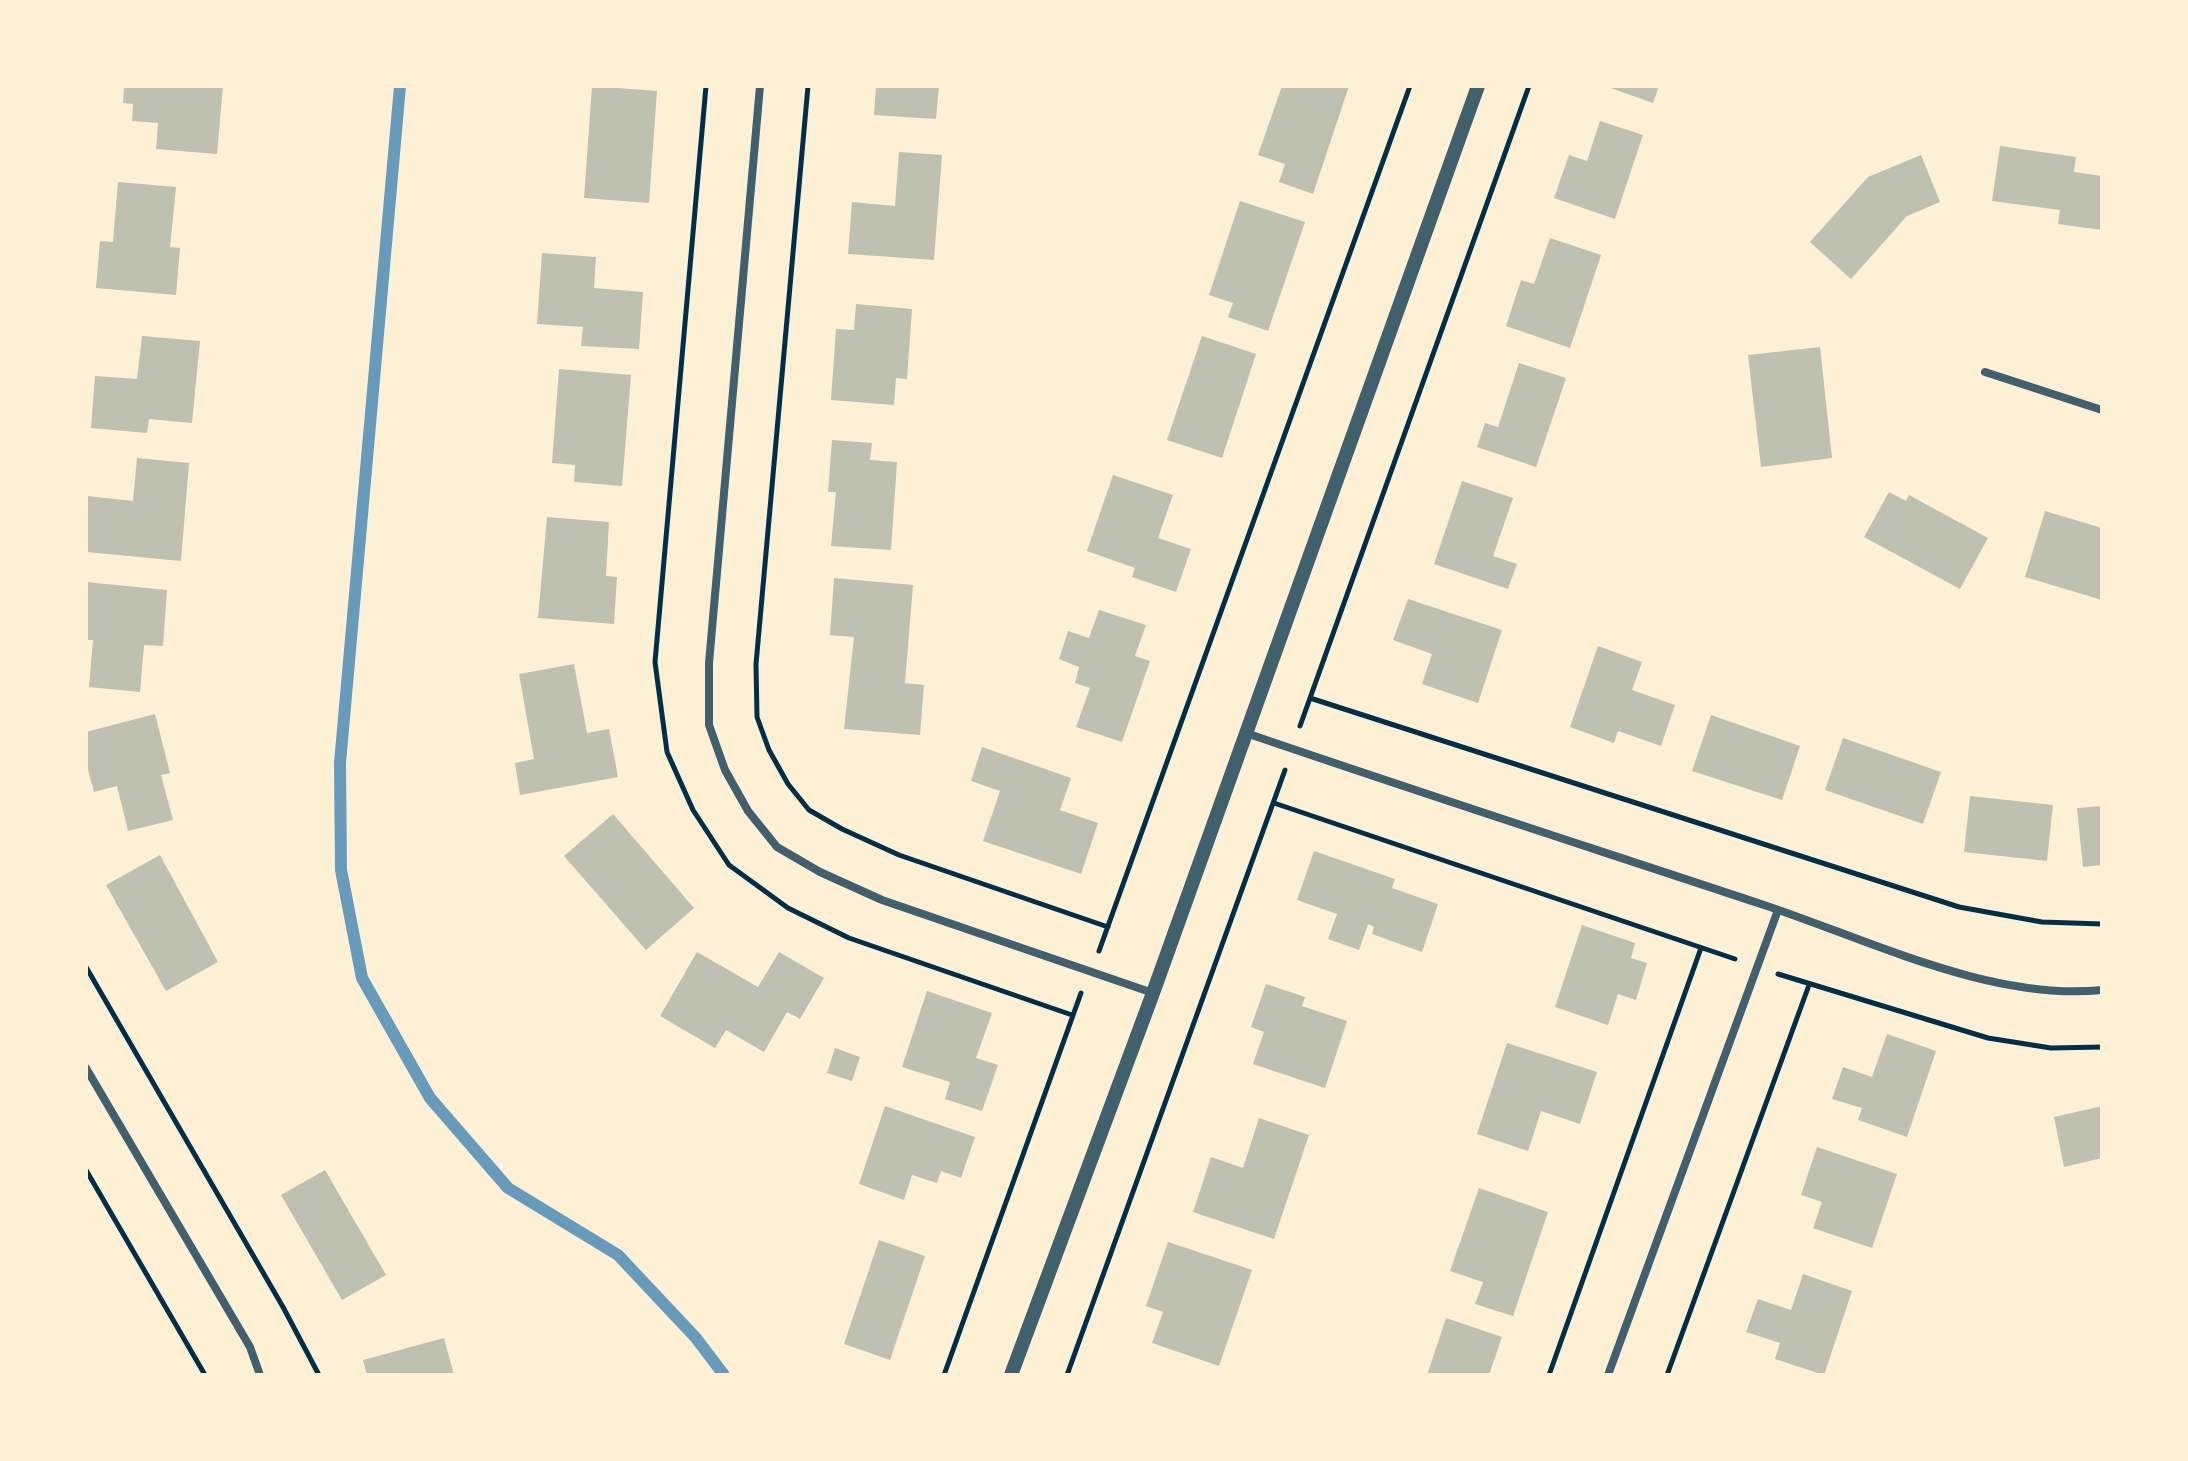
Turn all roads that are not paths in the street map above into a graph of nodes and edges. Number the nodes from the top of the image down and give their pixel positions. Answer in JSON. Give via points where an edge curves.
{"nodes":[{"id":1,"x":760,"y":86,"type":"edge"},
{"id":2,"x":1478,"y":86,"type":"edge"},
{"id":3,"x":1985,"y":372,"type":"dead end"},
{"id":4,"x":2102,"y":410,"type":"edge"},
{"id":5,"x":1246,"y":733,"type":"junction"},
{"id":6,"x":1778,"y":910,"type":"junction"},
{"id":7,"x":2102,"y":990,"type":"edge"},
{"id":8,"x":1153,"y":993,"type":"junction"},
{"id":9,"x":86,"y":1068,"type":"edge"},
{"id":10,"x":260,"y":1375,"type":"edge"},
{"id":11,"x":1011,"y":1375,"type":"edge"},
{"id":12,"x":1608,"y":1375,"type":"edge"}],
"edges":[{"from":1,"to":8,"type":"street","via":[[709,663],[709,725],[725,770],[777,847],[820,872],[882,900]]},
{"from":2,"to":5,"type":"street"},
{"from":3,"to":4,"type":"street"},
{"from":5,"to":6,"type":"street"},
{"from":5,"to":8,"type":"street"},
{"from":6,"to":7,"type":"street","via":[[2008,986],[2069,993]]},
{"from":6,"to":12,"type":"street"},
{"from":8,"to":11,"type":"street"},
{"from":9,"to":10,"type":"street","via":[[250,1347]]}]}
